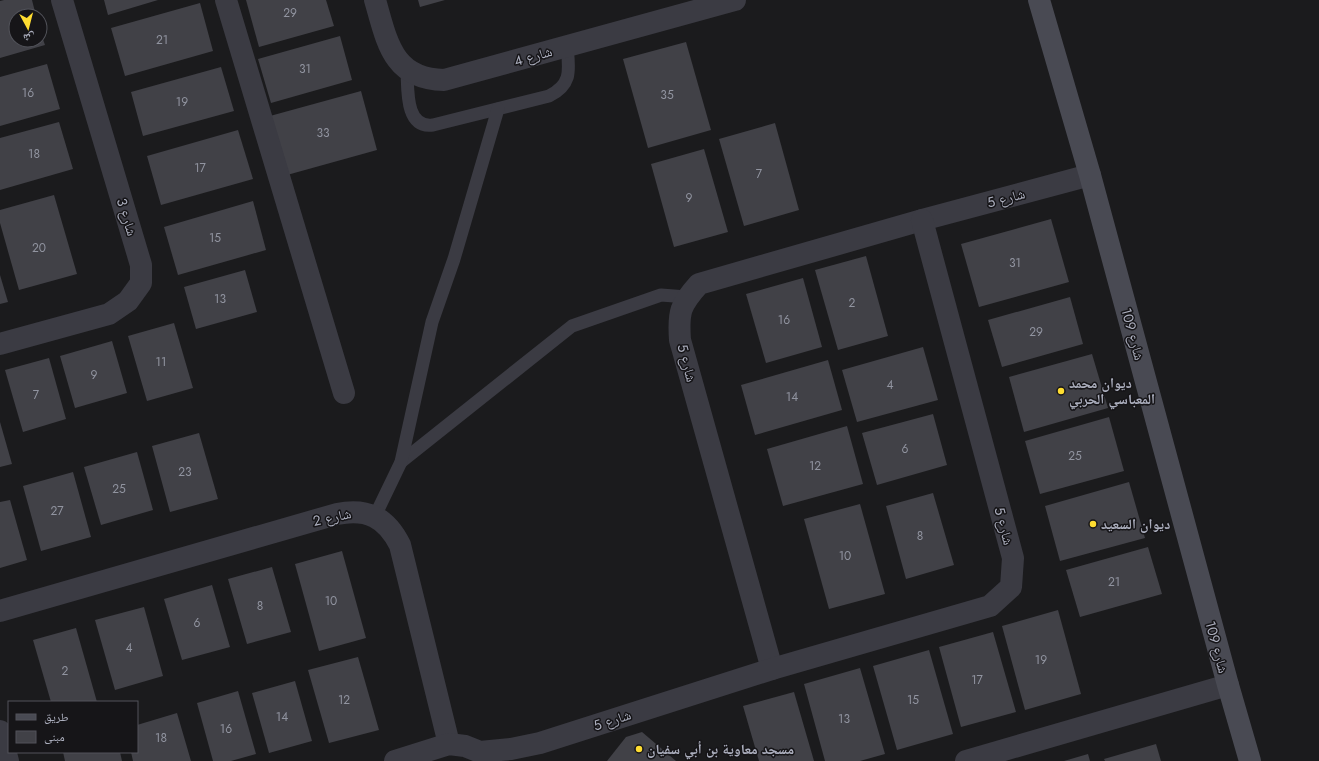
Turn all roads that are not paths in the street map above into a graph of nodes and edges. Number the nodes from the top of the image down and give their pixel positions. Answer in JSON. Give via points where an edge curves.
{"nodes":[{"id":1,"x":62,"y":0,"type":"edge"},
{"id":2,"x":226,"y":0,"type":"edge"},
{"id":3,"x":375,"y":0,"type":"edge"},
{"id":4,"x":735,"y":0,"type":"edge"},
{"id":5,"x":1039,"y":0,"type":"edge"},
{"id":6,"x":567,"y":46,"type":"junction"},
{"id":7,"x":407,"y":71,"type":"junction"},
{"id":8,"x":498,"y":109,"type":"junction"},
{"id":9,"x":1090,"y":175,"type":"junction"},
{"id":10,"x":922,"y":220,"type":"junction"},
{"id":11,"x":687,"y":297,"type":"junction"},
{"id":12,"x":0,"y":344,"type":"edge"},
{"id":13,"x":344,"y":393,"type":"dead end"},
{"id":14,"x":401,"y":462,"type":"junction"},
{"id":15,"x":375,"y":516,"type":"junction"},
{"id":16,"x":0,"y":611,"type":"edge"},
{"id":17,"x":772,"y":669,"type":"junction"},
{"id":18,"x":1228,"y":685,"type":"junction"},
{"id":19,"x":0,"y":731,"type":"edge"},
{"id":20,"x":449,"y":744,"type":"junction"},
{"id":21,"x":481,"y":756,"type":"edge"},
{"id":22,"x":8,"y":761,"type":"edge"},
{"id":23,"x":395,"y":761,"type":"edge"},
{"id":24,"x":966,"y":761,"type":"edge"},
{"id":25,"x":1250,"y":761,"type":"edge"}],
"edges":[{"from":1,"to":12,"type":"street","name":"شارع 3","via":[[141,265],[141,283],[128,301],[109,314]]},
{"from":2,"to":13,"type":"street"},
{"from":3,"to":7,"type":"street","name":"شارع 4","via":[[391,51]]},
{"from":4,"to":6,"type":"street","name":"شارع 4"},
{"from":5,"to":9,"type":"street","name":"شارع 109"},
{"from":6,"to":7,"type":"street","name":"شارع 4","via":[[444,80],[418,77]]},
{"from":6,"to":8,"type":"lane","via":[[569,69],[564,86],[549,96]]},
{"from":7,"to":8,"type":"lane","via":[[410,108],[422,124],[428,126]]},
{"from":8,"to":14,"type":"lane","via":[[454,259],[432,322]]},
{"from":9,"to":10,"type":"street","name":"شارع 5"},
{"from":9,"to":18,"type":"street","name":"شارع 109"},
{"from":10,"to":11,"type":"street","name":"شارع 5","via":[[699,284]]},
{"from":10,"to":17,"type":"street","name":"شارع 5","via":[[1013,558],[1011,587],[990,606]]},
{"from":11,"to":14,"type":"lane","via":[[661,295],[572,326]]},
{"from":11,"to":17,"type":"street","name":"شارع 5","via":[[679,320],[680,340]]},
{"from":14,"to":15,"type":"lane"},
{"from":15,"to":16,"type":"street","name":"شارع 2","via":[[350,511],[337,514]]},
{"from":15,"to":20,"type":"street","name":"شارع 2","via":[[386,523],[400,545]]},
{"from":17,"to":21,"type":"street","name":"شارع 5","via":[[540,743]]},
{"from":18,"to":24,"type":"street"},
{"from":18,"to":25,"type":"street","name":"شارع 109"},
{"from":19,"to":22,"type":"street"},
{"from":20,"to":21,"type":"street","name":"شارع 5","via":[[465,746]]},
{"from":20,"to":23,"type":"street"}]}
